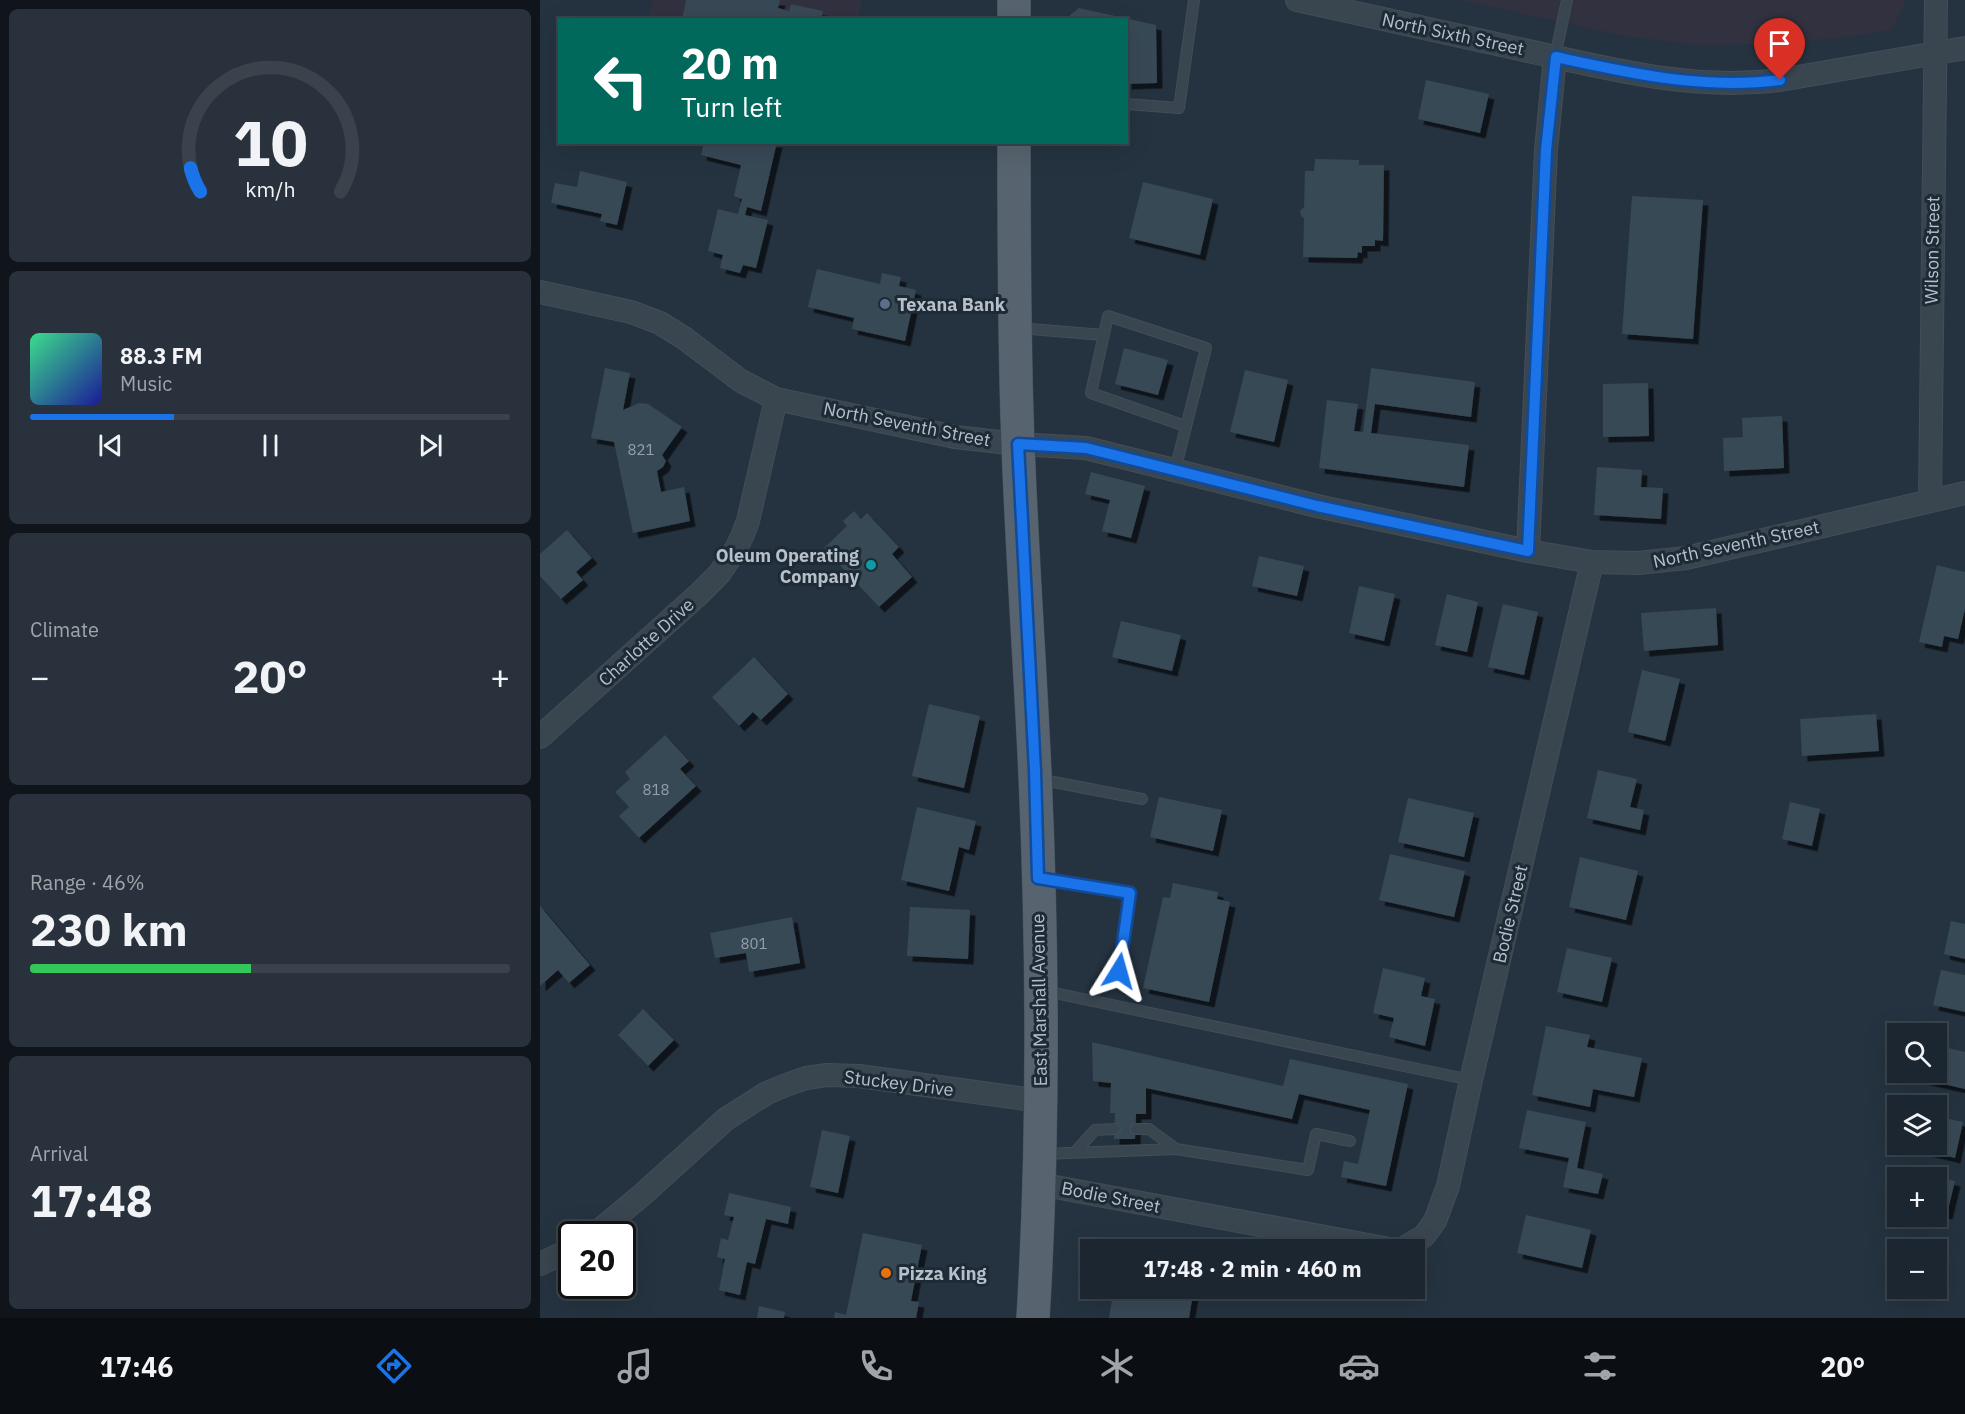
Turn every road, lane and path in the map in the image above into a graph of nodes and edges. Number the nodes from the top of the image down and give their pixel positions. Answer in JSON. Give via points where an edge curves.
{"nodes":[{"id":1,"x":1014,"y":0,"type":"edge"},
{"id":2,"x":1194,"y":0,"type":"edge"},
{"id":3,"x":1297,"y":0,"type":"edge"},
{"id":4,"x":1567,"y":0,"type":"edge"},
{"id":5,"x":1936,"y":0,"type":"edge"},
{"id":6,"x":1014,"y":18,"type":"edge"},
{"id":7,"x":1965,"y":48,"type":"edge"},
{"id":8,"x":1934,"y":53,"type":"junction"},
{"id":9,"x":1556,"y":57,"type":"junction"},
{"id":10,"x":1128,"y":104,"type":"edge"},
{"id":11,"x":1014,"y":144,"type":"edge"},
{"id":12,"x":540,"y":292,"type":"edge"},
{"id":13,"x":1015,"y":327,"type":"junction"},
{"id":14,"x":1104,"y":335,"type":"junction"},
{"id":15,"x":776,"y":399,"type":"junction"},
{"id":16,"x":1185,"y":426,"type":"junction"},
{"id":17,"x":1018,"y":444,"type":"junction"},
{"id":18,"x":1175,"y":470,"type":"junction"},
{"id":19,"x":1965,"y":493,"type":"edge"},
{"id":20,"x":1930,"y":500,"type":"junction"},
{"id":21,"x":1528,"y":551,"type":"junction"},
{"id":22,"x":1592,"y":562,"type":"junction"},
{"id":23,"x":540,"y":737,"type":"edge"},
{"id":24,"x":1035,"y":778,"type":"junction"},
{"id":25,"x":1142,"y":799,"type":"dead end"},
{"id":26,"x":1038,"y":878,"type":"junction"},
{"id":27,"x":1119,"y":971,"type":"dead end"},
{"id":28,"x":1041,"y":990,"type":"junction"},
{"id":29,"x":1471,"y":1080,"type":"junction"},
{"id":30,"x":1040,"y":1101,"type":"junction"},
{"id":31,"x":1114,"y":1129,"type":"dead end"},
{"id":32,"x":1136,"y":1129,"type":"dead end"},
{"id":33,"x":1350,"y":1141,"type":"dead end"},
{"id":34,"x":1176,"y":1149,"type":"junction"},
{"id":35,"x":1075,"y":1152,"type":"junction"},
{"id":36,"x":1039,"y":1169,"type":"junction"},
{"id":37,"x":611,"y":1221,"type":"edge"},
{"id":38,"x":1347,"y":1239,"type":"edge"},
{"id":39,"x":1419,"y":1239,"type":"edge"},
{"id":40,"x":558,"y":1255,"type":"edge"},
{"id":41,"x":540,"y":1263,"type":"edge"},
{"id":42,"x":1034,"y":1318,"type":"edge"}],
"edges":[{"from":1,"to":6,"type":"main road"},
{"from":2,"to":10,"type":"lane","via":[[1179,108]]},
{"from":3,"to":9,"type":"street","name":"North Sixth Street"},
{"from":4,"to":9,"type":"lane"},
{"from":5,"to":8,"type":"street","name":"Wilson Street"},
{"from":7,"to":8,"type":"street","name":"North Sixth Street"},
{"from":8,"to":9,"type":"street","name":"North Sixth Street","via":[[1804,77],[1736,84],[1656,78]]},
{"from":8,"to":20,"type":"street","name":"Wilson Street"},
{"from":9,"to":21,"type":"street","via":[[1546,150]]},
{"from":11,"to":13,"type":"main road","name":"East Marshall Avenue"},
{"from":12,"to":15,"type":"street","name":"North Seventh Street","via":[[631,312],[660,323],[741,381]]},
{"from":13,"to":14,"type":"lane"},
{"from":13,"to":17,"type":"main road","name":"East Marshall Avenue"},
{"from":14,"to":16,"type":"lane","via":[[1091,393]]},
{"from":14,"to":16,"type":"lane","via":[[1108,316],[1206,348]]},
{"from":15,"to":17,"type":"street","name":"North Seventh Street","via":[[955,437]]},
{"from":15,"to":23,"type":"street","name":"Charlotte Drive","via":[[748,521],[728,562],[699,594]]},
{"from":16,"to":18,"type":"lane"},
{"from":17,"to":18,"type":"street","name":"North Seventh Street","via":[[1086,448]]},
{"from":17,"to":24,"type":"main road","name":"East Marshall Avenue"},
{"from":18,"to":21,"type":"street","name":"North Seventh Street","via":[[1317,506]]},
{"from":19,"to":20,"type":"street","name":"North Seventh Street"},
{"from":20,"to":22,"type":"street","name":"North Seventh Street","via":[[1686,558]]},
{"from":21,"to":22,"type":"street","name":"North Seventh Street"},
{"from":22,"to":29,"type":"street","name":"Bodie Street"},
{"from":24,"to":25,"type":"lane"},
{"from":24,"to":26,"type":"main road","name":"East Marshall Avenue"},
{"from":26,"to":27,"type":"lane","via":[[1130,893]]},
{"from":26,"to":28,"type":"main road","name":"East Marshall Avenue"},
{"from":28,"to":29,"type":"lane"},
{"from":28,"to":30,"type":"main road","name":"East Marshall Avenue"},
{"from":29,"to":39,"type":"street","name":"Bodie Street","via":[[1448,1186],[1435,1221]]},
{"from":30,"to":36,"type":"main road","name":"East Marshall Avenue"},
{"from":30,"to":37,"type":"street","name":"Stuckey Drive","via":[[859,1076],[806,1078],[767,1093],[726,1119]]},
{"from":31,"to":35,"type":"lane","via":[[1095,1130]]},
{"from":32,"to":34,"type":"lane","via":[[1149,1129]]},
{"from":33,"to":34,"type":"lane","via":[[1316,1134],[1308,1170]]},
{"from":34,"to":35,"type":"lane"},
{"from":35,"to":36,"type":"lane"},
{"from":36,"to":38,"type":"street","name":"Bodie Street"},
{"from":36,"to":42,"type":"main road","name":"East Marshall Avenue"},
{"from":40,"to":41,"type":"street"}]}
